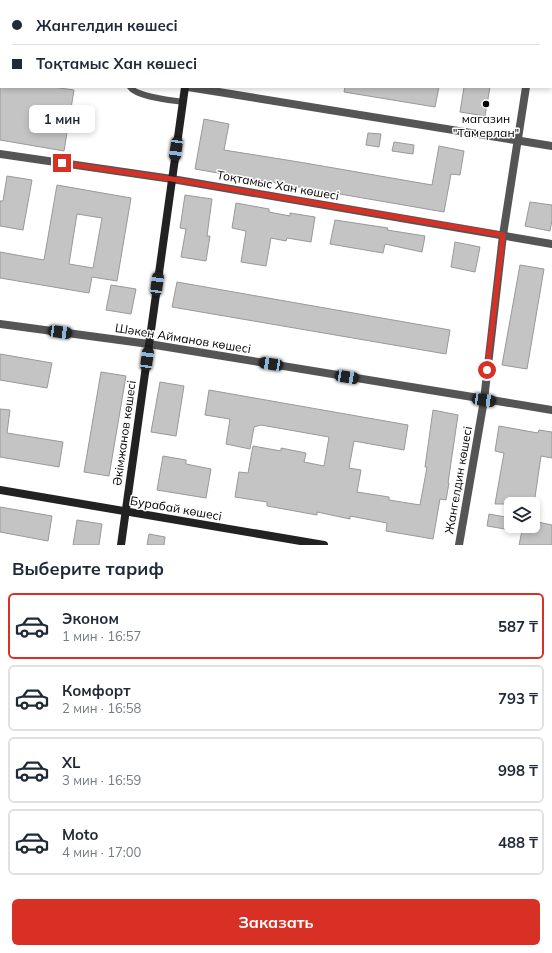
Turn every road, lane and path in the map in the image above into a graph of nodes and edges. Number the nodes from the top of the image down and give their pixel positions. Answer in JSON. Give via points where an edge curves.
{"nodes":[{"id":1,"x":131,"y":88,"type":"edge"},
{"id":2,"x":185,"y":88,"type":"edge"},
{"id":3,"x":194,"y":88,"type":"edge"},
{"id":4,"x":526,"y":88,"type":"edge"},
{"id":5,"x":183,"y":102,"type":"junction"},
{"id":6,"x":518,"y":140,"type":"junction"},
{"id":7,"x":552,"y":146,"type":"edge"},
{"id":8,"x":0,"y":154,"type":"edge"},
{"id":9,"x":172,"y":179,"type":"junction"},
{"id":10,"x":503,"y":235,"type":"junction"},
{"id":11,"x":552,"y":244,"type":"edge"},
{"id":12,"x":0,"y":324,"type":"edge"},
{"id":13,"x":149,"y":344,"type":"junction"},
{"id":14,"x":484,"y":400,"type":"junction"},
{"id":15,"x":552,"y":410,"type":"edge"},
{"id":16,"x":0,"y":490,"type":"edge"},
{"id":17,"x":125,"y":511,"type":"junction"},
{"id":18,"x":121,"y":545,"type":"edge"},
{"id":19,"x":324,"y":545,"type":"edge"},
{"id":20,"x":459,"y":545,"type":"edge"}],
"edges":[{"from":1,"to":5,"type":"lane","via":[[140,94]]},
{"from":2,"to":5,"type":"main road","name":"Әкімжанов көшесі"},
{"from":3,"to":6,"type":"street"},
{"from":4,"to":6,"type":"street","name":"Жангелдин көшесі"},
{"from":5,"to":9,"type":"main road","name":"Әкімжанов көшесі"},
{"from":6,"to":7,"type":"street"},
{"from":6,"to":10,"type":"street","name":"Жангелдин көшесі"},
{"from":8,"to":9,"type":"street","name":"Тоқтамыс Хан көшесі"},
{"from":9,"to":10,"type":"street","name":"Тоқтамыс Хан көшесі"},
{"from":9,"to":13,"type":"main road","name":"Әкімжанов көшесі"},
{"from":10,"to":11,"type":"street","name":"Тоқтамыс Хан көшесі"},
{"from":10,"to":14,"type":"street","name":"Жангелдин көшесі"},
{"from":12,"to":13,"type":"street","name":"Шәкен Айманов көшесі"},
{"from":13,"to":14,"type":"street","name":"Шәкен Айманов көшесі"},
{"from":13,"to":17,"type":"main road","name":"Әкімжанов көшесі"},
{"from":14,"to":15,"type":"street","name":"Шәкен Айманов көшесі"},
{"from":14,"to":20,"type":"street","name":"Жангелдин көшесі"},
{"from":16,"to":17,"type":"main road","name":"Бурабай көшесі"},
{"from":17,"to":18,"type":"main road","name":"Әкімжанов көшесі"},
{"from":17,"to":19,"type":"main road","name":"Бурабай көшесі"}]}
